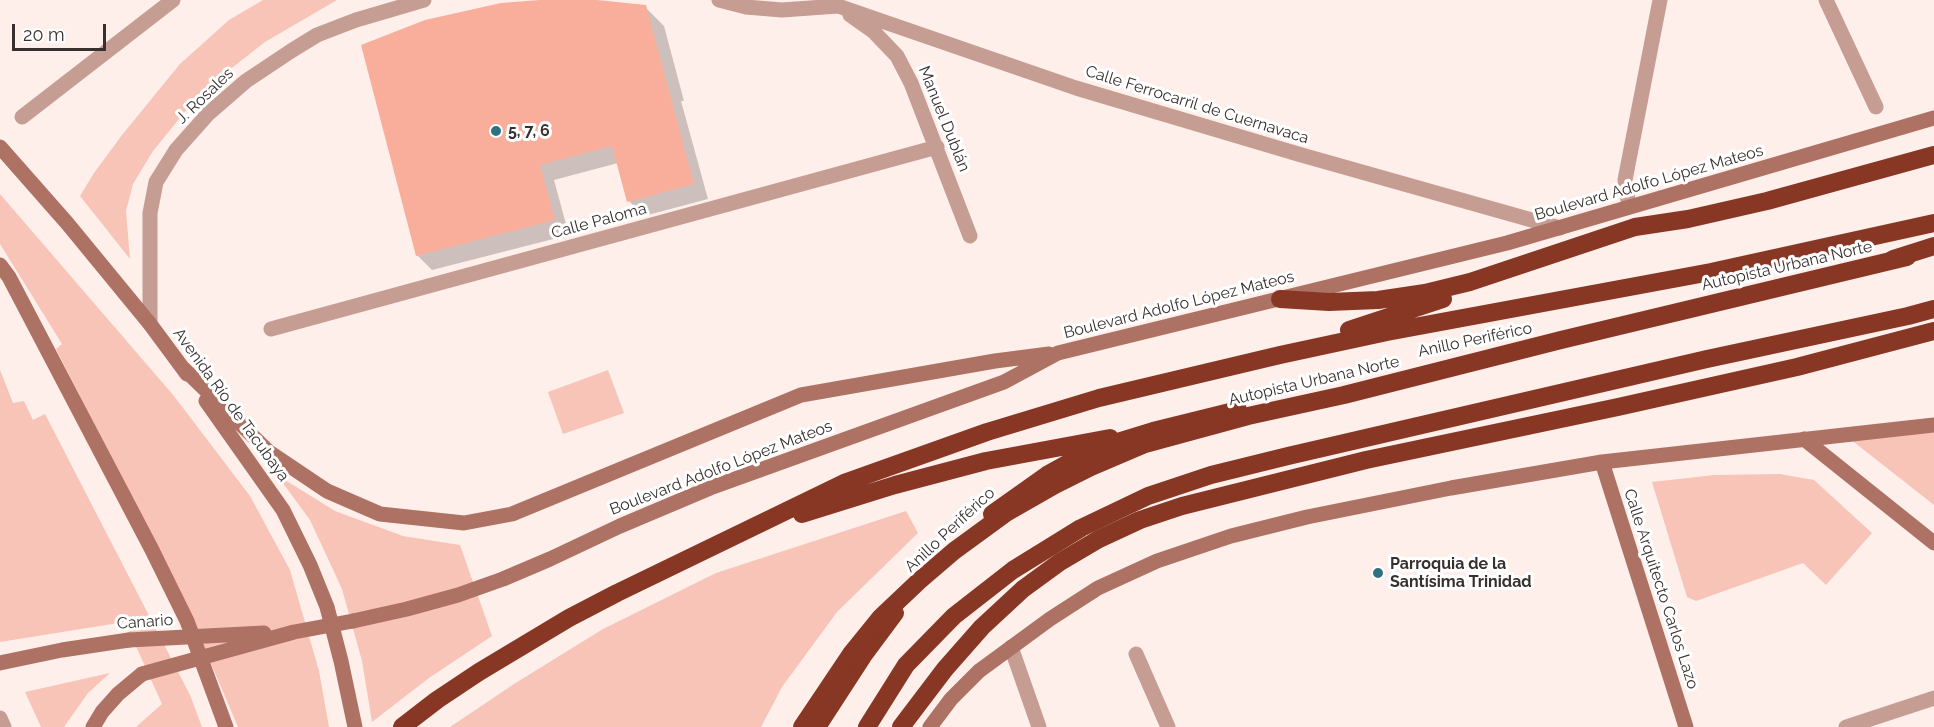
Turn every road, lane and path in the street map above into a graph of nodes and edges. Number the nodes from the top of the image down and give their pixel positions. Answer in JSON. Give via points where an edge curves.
{"nodes":[{"id":1,"x":173,"y":0,"type":"edge"},
{"id":2,"x":424,"y":0,"type":"edge"},
{"id":3,"x":719,"y":0,"type":"edge"},
{"id":4,"x":1660,"y":0,"type":"edge"},
{"id":5,"x":1826,"y":0,"type":"edge"},
{"id":6,"x":834,"y":3,"type":"edge"},
{"id":7,"x":1876,"y":107,"type":"dead end"},
{"id":8,"x":22,"y":117,"type":"dead end"},
{"id":9,"x":1934,"y":118,"type":"edge"},
{"id":10,"x":0,"y":147,"type":"edge"},
{"id":11,"x":937,"y":147,"type":"junction"},
{"id":12,"x":1934,"y":156,"type":"edge"},
{"id":13,"x":1629,"y":207,"type":"junction"},
{"id":14,"x":1688,"y":219,"type":"junction"},
{"id":15,"x":1934,"y":223,"type":"edge"},
{"id":16,"x":1560,"y":228,"type":"junction"},
{"id":17,"x":970,"y":236,"type":"dead end"},
{"id":18,"x":1934,"y":248,"type":"edge"},
{"id":19,"x":0,"y":265,"type":"edge"},
{"id":20,"x":1281,"y":299,"type":"junction"},
{"id":21,"x":1934,"y":309,"type":"edge"},
{"id":22,"x":150,"y":324,"type":"junction"},
{"id":23,"x":271,"y":329,"type":"dead end"},
{"id":24,"x":1934,"y":331,"type":"edge"},
{"id":25,"x":1058,"y":353,"type":"junction"},
{"id":26,"x":1280,"y":355,"type":"junction"},
{"id":27,"x":183,"y":368,"type":"junction"},
{"id":28,"x":1934,"y":425,"type":"edge"},
{"id":29,"x":1153,"y":431,"type":"junction"},
{"id":30,"x":1804,"y":439,"type":"junction"},
{"id":31,"x":1602,"y":462,"type":"junction"},
{"id":32,"x":1934,"y":543,"type":"edge"},
{"id":33,"x":716,"y":545,"type":"junction"},
{"id":34,"x":294,"y":632,"type":"junction"},
{"id":35,"x":1011,"y":647,"type":"junction"},
{"id":36,"x":1136,"y":654,"type":"dead end"},
{"id":37,"x":0,"y":663,"type":"edge"},
{"id":38,"x":1934,"y":698,"type":"edge"},
{"id":39,"x":0,"y":718,"type":"edge"},
{"id":40,"x":4,"y":727,"type":"edge"},
{"id":41,"x":93,"y":727,"type":"edge"},
{"id":42,"x":226,"y":727,"type":"edge"},
{"id":43,"x":355,"y":727,"type":"edge"},
{"id":44,"x":402,"y":727,"type":"edge"},
{"id":45,"x":802,"y":727,"type":"edge"},
{"id":46,"x":817,"y":727,"type":"edge"},
{"id":47,"x":867,"y":727,"type":"edge"},
{"id":48,"x":901,"y":727,"type":"edge"},
{"id":49,"x":930,"y":727,"type":"edge"},
{"id":50,"x":1039,"y":727,"type":"edge"},
{"id":51,"x":1168,"y":727,"type":"edge"},
{"id":52,"x":1686,"y":727,"type":"edge"},
{"id":53,"x":1846,"y":727,"type":"edge"}],
"edges":[{"from":1,"to":8,"type":"street"},
{"from":2,"to":22,"type":"street","name":"J. Rosales","via":[[327,31],[291,51],[246,81],[208,114],[176,150],[156,182],[150,213]]},
{"from":3,"to":6,"type":"street","via":[[782,10]]},
{"from":4,"to":13,"type":"street","via":[[1625,180]]},
{"from":5,"to":7,"type":"street"},
{"from":6,"to":11,"type":"street","name":"Manuel Dublán","via":[[874,32],[897,56]]},
{"from":6,"to":16,"type":"street","name":"Calle Ferrocarril de Cuernavaca","via":[[1076,88]]},
{"from":9,"to":13,"type":"main road","name":"Boulevard Adolfo López Mateos"},
{"from":10,"to":22,"type":"main road","name":"Avenida Río de Tacubaya"},
{"from":11,"to":17,"type":"street","name":"Manuel Dublán"},
{"from":11,"to":23,"type":"street","name":"Calle Paloma"},
{"from":12,"to":14,"type":"highway"},
{"from":13,"to":16,"type":"main road","name":"Boulevard Adolfo López Mateos"},
{"from":14,"to":20,"type":"highway","via":[[1635,227],[1425,293],[1378,300]]},
{"from":14,"to":26,"type":"highway"},
{"from":15,"to":26,"type":"highway","via":[[1711,272]]},
{"from":16,"to":20,"type":"main road","name":"Boulevard Adolfo López Mateos"},
{"from":18,"to":29,"type":"highway","name":"Anillo Periférico","via":[[1639,326],[1272,402]]},
{"from":18,"to":45,"type":"highway","name":"Autopista Urbana Norte","bridge":true,"via":[[1145,444],[1091,467],[1006,513],[954,551],[881,617]]},
{"from":19,"to":42,"type":"main road","via":[[187,621]]},
{"from":20,"to":25,"type":"main road","name":"Boulevard Adolfo López Mateos"},
{"from":21,"to":47,"type":"highway","bridge":true,"via":[[1288,456],[1148,496],[1081,528],[1013,570],[954,616],[906,665]]},
{"from":22,"to":27,"type":"main road","name":"Avenida Río de Tacubaya"},
{"from":24,"to":48,"type":"highway","via":[[1752,377],[1366,460],[1140,520],[1099,538],[1023,589],[982,627]]},
{"from":25,"to":27,"type":"main road","via":[[801,395],[513,514],[464,523],[380,513],[327,491],[269,452]]},
{"from":25,"to":34,"type":"main road","name":"Boulevard Adolfo López Mateos","bridge":true,"via":[[1004,382],[710,488],[503,579],[417,606]]},
{"from":26,"to":33,"type":"highway","via":[[1099,398],[987,432],[844,483]]},
{"from":27,"to":43,"type":"main road","name":"Avenida Río de Tacubaya","via":[[283,510],[310,565],[327,607]]},
{"from":28,"to":30,"type":"main road"},
{"from":29,"to":33,"type":"highway","via":[[987,461],[906,482]]},
{"from":29,"to":46,"type":"highway","name":"Anillo Periférico","via":[[1076,459],[987,518],[893,615]]},
{"from":30,"to":31,"type":"main road"},
{"from":30,"to":32,"type":"main road"},
{"from":31,"to":35,"type":"main road","via":[[1451,488],[1231,536],[1157,561],[1098,588]]},
{"from":31,"to":52,"type":"main road","name":"Calle Arquitecto Carlos Lazo"},
{"from":33,"to":44,"type":"highway","via":[[616,593],[532,640]]},
{"from":34,"to":37,"type":"main road","name":"Canario","bridge":true,"via":[[129,640]]},
{"from":34,"to":41,"type":"main road","bridge":true,"via":[[142,674],[118,694]]},
{"from":35,"to":49,"type":"main road","via":[[979,671]]},
{"from":35,"to":50,"type":"street"},
{"from":36,"to":51,"type":"street"},
{"from":38,"to":53,"type":"street"},
{"from":39,"to":40,"type":"street"}]}
